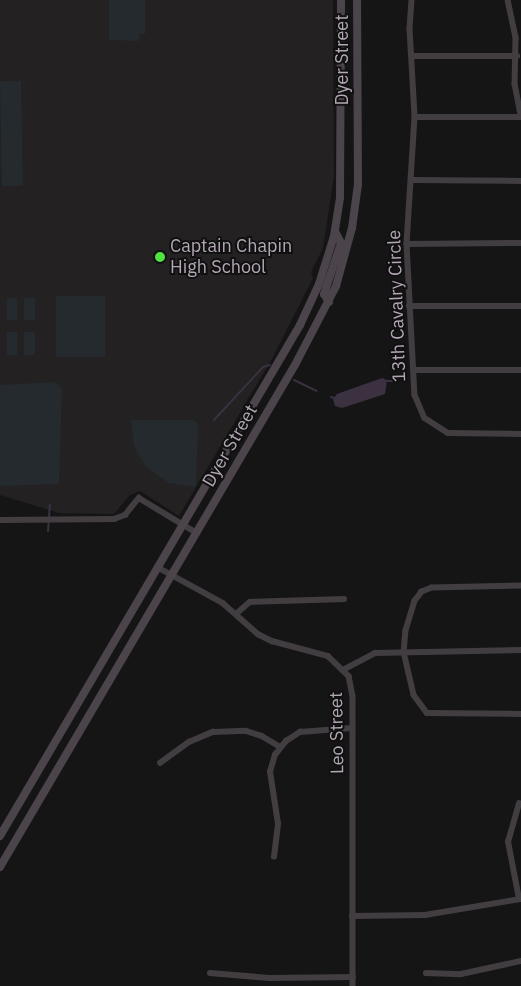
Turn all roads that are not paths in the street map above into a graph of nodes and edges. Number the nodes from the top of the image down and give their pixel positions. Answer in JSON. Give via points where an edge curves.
{"nodes":[{"id":1,"x":342,"y":0,"type":"edge"},
{"id":2,"x":357,"y":0,"type":"edge"},
{"id":3,"x":412,"y":0,"type":"edge"},
{"id":4,"x":508,"y":0,"type":"edge"},
{"id":5,"x":412,"y":56,"type":"junction"},
{"id":6,"x":517,"y":56,"type":"junction"},
{"id":7,"x":521,"y":116,"type":"edge"},
{"id":8,"x":416,"y":117,"type":"junction"},
{"id":9,"x":412,"y":180,"type":"junction"},
{"id":10,"x":521,"y":181,"type":"edge"},
{"id":11,"x":335,"y":231,"type":"junction"},
{"id":12,"x":521,"y":243,"type":"edge"},
{"id":13,"x":407,"y":244,"type":"junction"},
{"id":14,"x":329,"y":302,"type":"junction"},
{"id":15,"x":409,"y":306,"type":"junction"},
{"id":16,"x":521,"y":306,"type":"edge"},
{"id":17,"x":414,"y":370,"type":"junction"},
{"id":18,"x":521,"y":370,"type":"edge"},
{"id":19,"x":521,"y":434,"type":"edge"},
{"id":20,"x":218,"y":463,"type":"junction"},
{"id":21,"x":232,"y":470,"type":"junction"},
{"id":22,"x":0,"y":520,"type":"edge"},
{"id":23,"x":183,"y":525,"type":"junction"},
{"id":24,"x":197,"y":533,"type":"junction"},
{"id":25,"x":157,"y":567,"type":"junction"},
{"id":26,"x":171,"y":575,"type":"junction"},
{"id":27,"x":521,"y":586,"type":"edge"},
{"id":28,"x":344,"y":600,"type":"dead end"},
{"id":29,"x":236,"y":614,"type":"junction"},
{"id":30,"x":521,"y":650,"type":"edge"},
{"id":31,"x":404,"y":652,"type":"junction"},
{"id":32,"x":345,"y":669,"type":"junction"},
{"id":33,"x":521,"y":714,"type":"edge"},
{"id":34,"x":352,"y":728,"type":"junction"},
{"id":35,"x":280,"y":747,"type":"junction"},
{"id":36,"x":160,"y":763,"type":"dead end"},
{"id":37,"x":25,"y":794,"type":"junction"},
{"id":38,"x":38,"y":802,"type":"junction"},
{"id":39,"x":519,"y":804,"type":"dead end"},
{"id":40,"x":0,"y":836,"type":"edge"},
{"id":41,"x":274,"y":857,"type":"dead end"},
{"id":42,"x":0,"y":867,"type":"edge"},
{"id":43,"x":520,"y":899,"type":"edge"},
{"id":44,"x":352,"y":916,"type":"junction"},
{"id":45,"x":521,"y":960,"type":"edge"},
{"id":46,"x":210,"y":973,"type":"dead end"},
{"id":47,"x":426,"y":973,"type":"dead end"},
{"id":48,"x":353,"y":977,"type":"junction"},
{"id":49,"x":353,"y":986,"type":"edge"}],
"edges":[{"from":1,"to":11,"type":"main road","name":"Dyer Street","via":[[342,173]]},
{"from":2,"to":14,"type":"main road","name":"Dyer Street","via":[[356,206],[348,249]]},
{"from":3,"to":5,"type":"street","name":"13th Cavalry Circle"},
{"from":4,"to":6,"type":"street"},
{"from":5,"to":6,"type":"street"},
{"from":5,"to":8,"type":"street","name":"13th Cavalry Circle"},
{"from":6,"to":7,"type":"street","via":[[515,84]]},
{"from":7,"to":8,"type":"street"},
{"from":8,"to":9,"type":"street","name":"13th Cavalry Circle"},
{"from":9,"to":10,"type":"street"},
{"from":9,"to":13,"type":"street","name":"13th Cavalry Circle"},
{"from":11,"to":14,"type":"main road","via":[[341,243],[324,294]]},
{"from":11,"to":20,"type":"main road","name":"Dyer Street","via":[[309,307]]},
{"from":12,"to":13,"type":"street"},
{"from":13,"to":15,"type":"street","name":"13th Cavalry Circle"},
{"from":14,"to":21,"type":"main road","name":"Dyer Street"},
{"from":15,"to":16,"type":"street"},
{"from":15,"to":17,"type":"street","name":"13th Cavalry Circle"},
{"from":17,"to":18,"type":"street"},
{"from":17,"to":19,"type":"street","name":"13th Cavalry Circle","via":[[419,407],[425,418],[436,426],[461,434]]},
{"from":20,"to":21,"type":"main road"},
{"from":20,"to":23,"type":"main road","name":"Dyer Street"},
{"from":21,"to":24,"type":"main road","name":"Dyer Street"},
{"from":22,"to":23,"type":"street","via":[[114,519],[125,515],[139,498]]},
{"from":23,"to":24,"type":"street"},
{"from":23,"to":25,"type":"main road","name":"Dyer Street"},
{"from":24,"to":26,"type":"main road","name":"Dyer Street"},
{"from":25,"to":26,"type":"street","name":"Leo Street"},
{"from":25,"to":37,"type":"main road","name":"Dyer Street"},
{"from":26,"to":29,"type":"street","name":"Leo Street"},
{"from":26,"to":38,"type":"main road","name":"Dyer Street"},
{"from":27,"to":31,"type":"street","via":[[432,588],[422,592],[415,601],[406,630]]},
{"from":28,"to":29,"type":"street","via":[[250,602]]},
{"from":29,"to":32,"type":"street","name":"Leo Street","via":[[258,634],[284,644],[315,650]]},
{"from":30,"to":31,"type":"street"},
{"from":31,"to":32,"type":"street","via":[[375,653]]},
{"from":31,"to":33,"type":"street","via":[[414,695],[426,714]]},
{"from":32,"to":34,"type":"street","name":"Leo Street","via":[[352,686]]},
{"from":34,"to":35,"type":"street","via":[[308,730],[293,736]]},
{"from":34,"to":44,"type":"street","name":"Leo Street"},
{"from":35,"to":36,"type":"street","via":[[246,731],[213,732],[189,742]]},
{"from":35,"to":41,"type":"street","via":[[270,772],[278,824]]},
{"from":37,"to":38,"type":"main road"},
{"from":37,"to":40,"type":"main road","name":"Dyer Street"},
{"from":38,"to":42,"type":"main road","name":"Dyer Street"},
{"from":39,"to":43,"type":"street","via":[[508,842]]},
{"from":43,"to":44,"type":"street","via":[[425,915]]},
{"from":44,"to":48,"type":"street","name":"Leo Street"},
{"from":45,"to":47,"type":"street","via":[[461,974]]},
{"from":46,"to":48,"type":"street","via":[[270,978]]},
{"from":48,"to":49,"type":"street","name":"Leo Street"}]}
